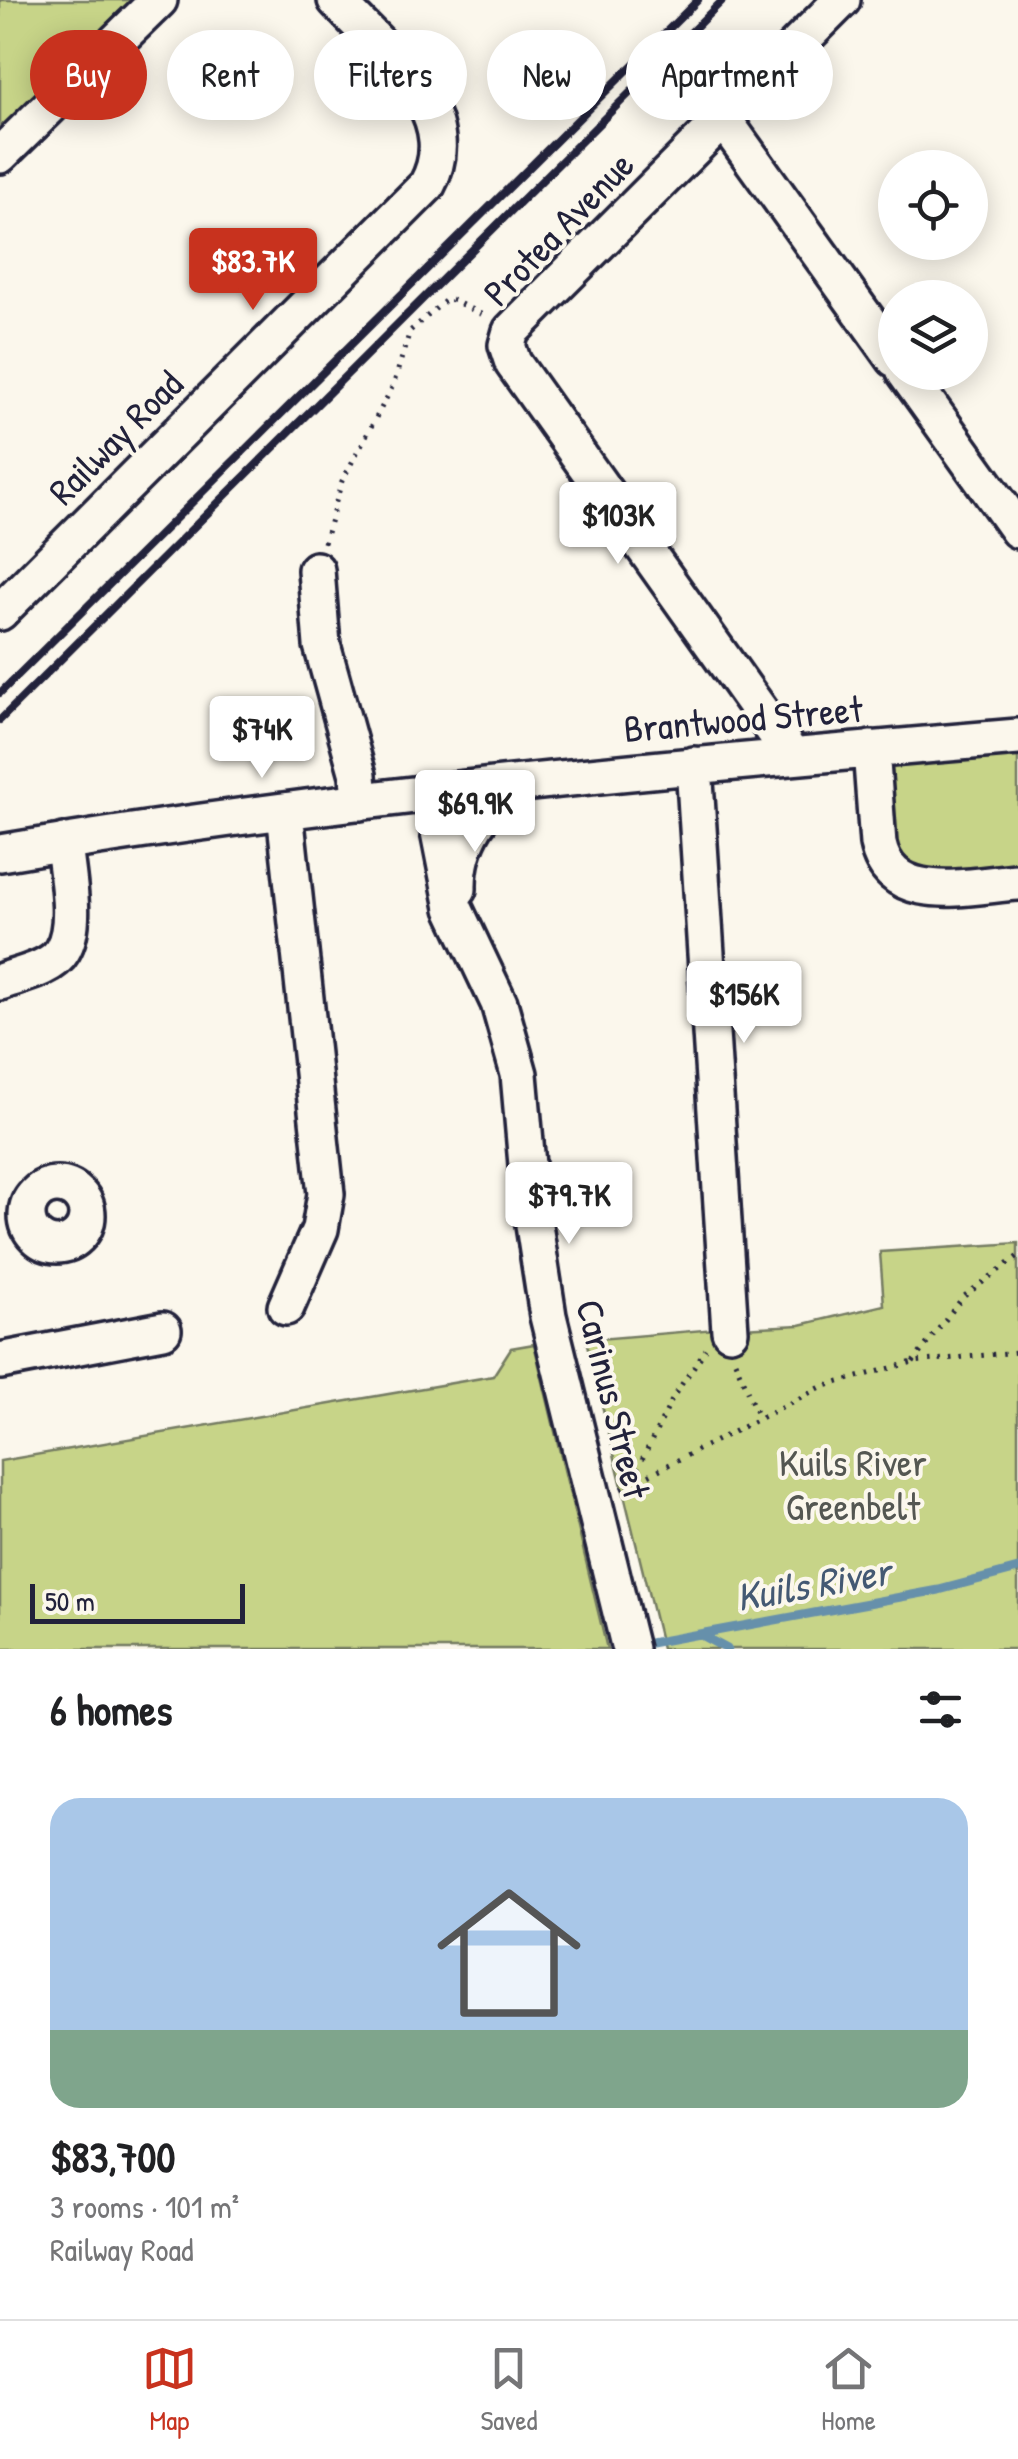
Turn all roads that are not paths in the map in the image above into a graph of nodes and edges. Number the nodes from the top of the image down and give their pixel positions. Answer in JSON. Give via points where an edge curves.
{"nodes":[{"id":1,"x":158,"y":0,"type":"edge"},
{"id":2,"x":336,"y":0,"type":"edge"},
{"id":3,"x":842,"y":0,"type":"edge"},
{"id":4,"x":812,"y":30,"type":"edge"},
{"id":5,"x":722,"y":120,"type":"edge"},
{"id":6,"x":724,"y":120,"type":"edge"},
{"id":7,"x":0,"y":155,"type":"edge"},
{"id":8,"x":878,"y":335,"type":"edge"},
{"id":9,"x":918,"y":390,"type":"edge"},
{"id":10,"x":1018,"y":530,"type":"edge"},
{"id":11,"x":316,"y":570,"type":"road end"},
{"id":12,"x":0,"y":612,"type":"edge"},
{"id":13,"x":1018,"y":737,"type":"edge"},
{"id":14,"x":871,"y":750,"type":"junction"},
{"id":15,"x":792,"y":756,"type":"junction"},
{"id":16,"x":694,"y":764,"type":"junction"},
{"id":17,"x":534,"y":778,"type":"junction"},
{"id":18,"x":430,"y":791,"type":"junction"},
{"id":19,"x":360,"y":802,"type":"junction"},
{"id":20,"x":285,"y":812,"type":"junction"},
{"id":21,"x":64,"y":842,"type":"junction"},
{"id":22,"x":0,"y":853,"type":"edge"},
{"id":23,"x":1017,"y":882,"type":"edge"},
{"id":24,"x":1018,"y":904,"type":"edge"},
{"id":25,"x":470,"y":937,"type":"junction"},
{"id":26,"x":0,"y":982,"type":"edge"},
{"id":27,"x":286,"y":1306,"type":"dead end"},
{"id":28,"x":163,"y":1330,"type":"dead end"},
{"id":29,"x":730,"y":1330,"type":"road end"},
{"id":30,"x":0,"y":1361,"type":"edge"},
{"id":31,"x":630,"y":1649,"type":"edge"}],
"edges":[{"from":1,"to":7,"type":"street"},
{"from":2,"to":12,"type":"street","name":"Railway Road","via":[[436,117],[440,148],[428,185]]},
{"from":3,"to":4,"type":"street","name":"Protea Avenue"},
{"from":5,"to":15,"type":"street","name":"Protea Avenue","via":[[509,338],[513,363]]},
{"from":6,"to":8,"type":"street"},
{"from":9,"to":10,"type":"street"},
{"from":11,"to":19,"type":"street","via":[[322,645]]},
{"from":13,"to":14,"type":"street","name":"Brantwood Street"},
{"from":14,"to":15,"type":"street","name":"Brantwood Street"},
{"from":14,"to":23,"type":"street","via":[[880,857],[896,878],[923,887]]},
{"from":15,"to":16,"type":"street","name":"Brantwood Street"},
{"from":16,"to":17,"type":"street","name":"Brantwood Street"},
{"from":16,"to":29,"type":"street"},
{"from":17,"to":18,"type":"street","name":"Brantwood Street"},
{"from":17,"to":25,"type":"street","name":"Carinus Street","via":[[501,796],[467,840],[458,898]]},
{"from":18,"to":19,"type":"street","name":"Brantwood Street"},
{"from":18,"to":25,"type":"street","name":"Carinus Street","via":[[446,882]]},
{"from":19,"to":20,"type":"street","name":"Brantwood Street"},
{"from":20,"to":21,"type":"street","name":"Brantwood Street"},
{"from":20,"to":27,"type":"street","via":[[326,1194],[320,1229]]},
{"from":21,"to":22,"type":"street","name":"Brantwood Street"},
{"from":21,"to":26,"type":"street","via":[[69,928],[62,953]]},
{"from":23,"to":24,"type":"street"},
{"from":25,"to":31,"type":"street","name":"Carinus Street","via":[[519,1074],[537,1256],[610,1490],[614,1580]]},
{"from":28,"to":30,"type":"street"}]}
